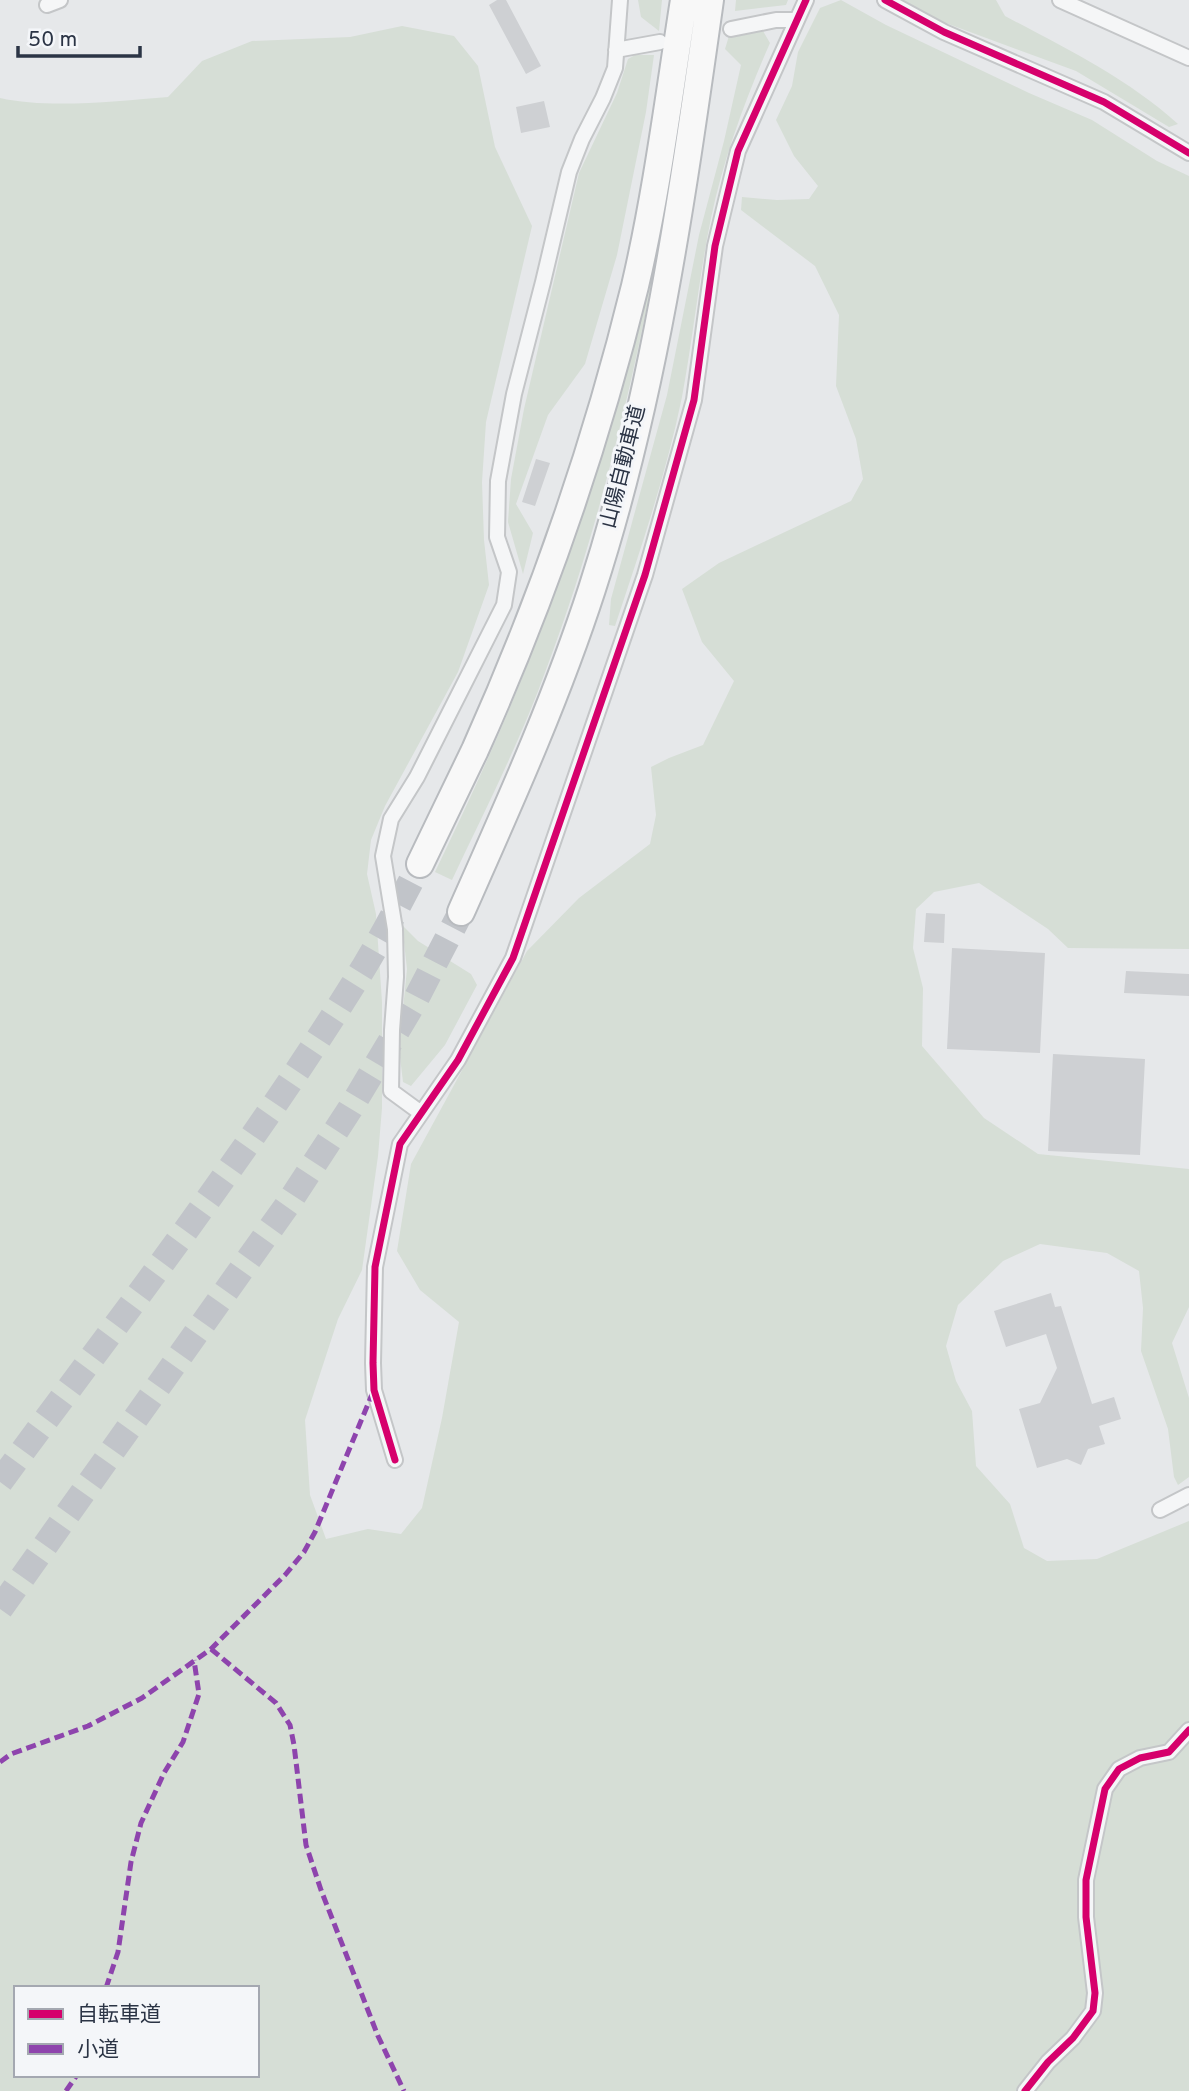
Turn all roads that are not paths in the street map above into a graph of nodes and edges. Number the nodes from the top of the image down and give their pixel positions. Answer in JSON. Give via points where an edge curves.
{"nodes":[{"id":1,"x":620,"y":0,"type":"edge"},
{"id":2,"x":684,"y":0,"type":"edge"},
{"id":3,"x":710,"y":0,"type":"edge"},
{"id":4,"x":806,"y":0,"type":"edge"},
{"id":5,"x":886,"y":0,"type":"edge"},
{"id":6,"x":1060,"y":0,"type":"edge"},
{"id":7,"x":796,"y":20,"type":"junction"},
{"id":8,"x":731,"y":29,"type":"dead end"},
{"id":9,"x":660,"y":42,"type":"dead end"},
{"id":10,"x":616,"y":50,"type":"junction"},
{"id":11,"x":1189,"y":58,"type":"edge"},
{"id":12,"x":1189,"y":153,"type":"edge"},
{"id":13,"x":420,"y":864,"type":"tunnel mouth"},
{"id":14,"x":461,"y":912,"type":"tunnel mouth"},
{"id":15,"x":421,"y":1113,"type":"junction"},
{"id":16,"x":395,"y":1460,"type":"dead end"},
{"id":17,"x":1189,"y":1494,"type":"edge"},
{"id":18,"x":1160,"y":1510,"type":"dead end"},
{"id":19,"x":1189,"y":1730,"type":"edge"},
{"id":20,"x":1026,"y":2091,"type":"edge"}],
"edges":[{"from":1,"to":10,"type":"street"},
{"from":2,"to":13,"type":"highway","name":"山陽自動車道","via":[[635,285],[596,429],[524,631]]},
{"from":3,"to":14,"type":"highway","name":"山陽自動車道","via":[[678,223],[631,449],[592,588],[545,721]]},
{"from":4,"to":7,"type":"street"},
{"from":5,"to":12,"type":"street","via":[[944,33],[1104,102]]},
{"from":6,"to":11,"type":"street"},
{"from":7,"to":8,"type":"street"},
{"from":7,"to":15,"type":"street","via":[[738,151],[715,246],[694,400],[645,575],[513,958],[458,1060]]},
{"from":9,"to":10,"type":"street"},
{"from":10,"to":15,"type":"street","via":[[615,68],[569,172],[514,394],[498,481],[496,537],[509,572],[504,605],[417,778],[391,819],[383,856],[395,929],[391,1091]]},
{"from":15,"to":16,"type":"street","via":[[400,1144],[375,1267],[374,1390]]},
{"from":17,"to":18,"type":"street"},
{"from":19,"to":20,"type":"street","via":[[1169,1752],[1140,1758],[1119,1769],[1104,1790],[1086,1880],[1093,2011]]}]}
